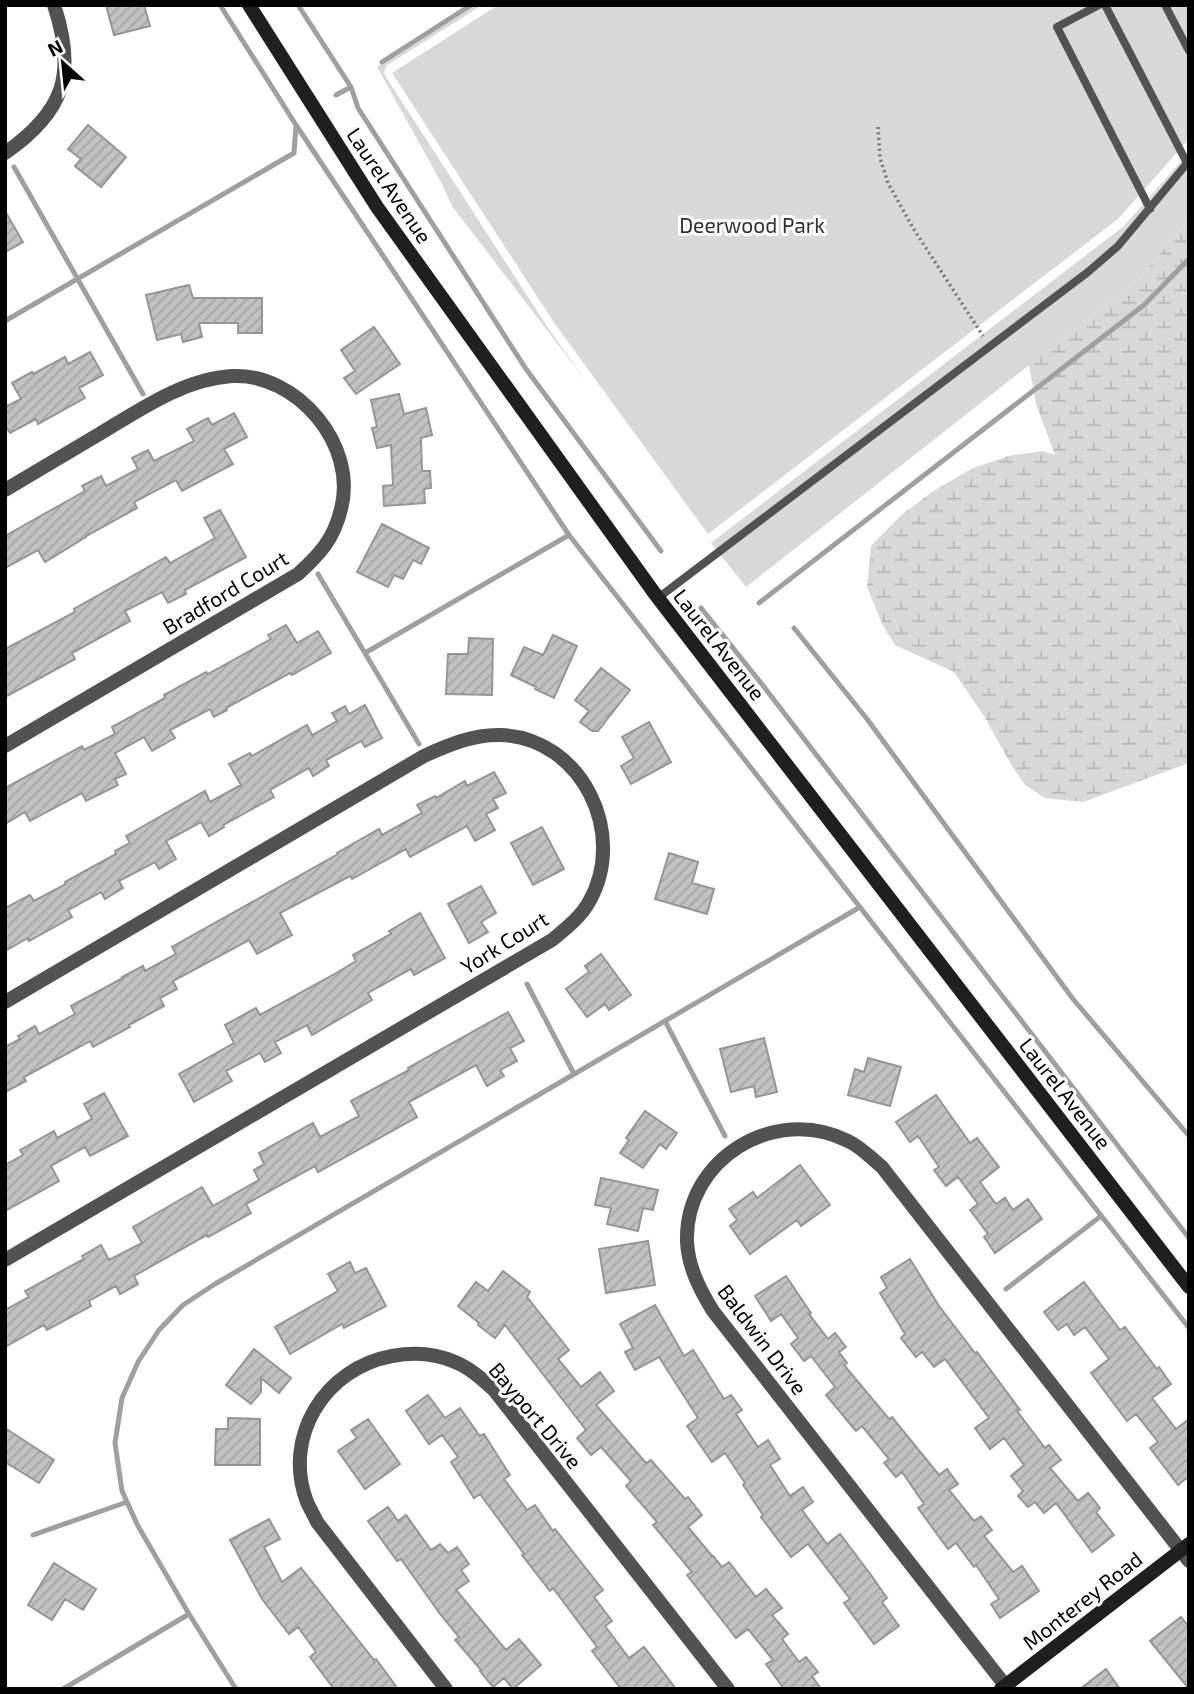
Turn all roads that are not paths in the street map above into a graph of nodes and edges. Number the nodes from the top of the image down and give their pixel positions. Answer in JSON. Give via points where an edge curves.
{"nodes":[{"id":1,"x":54,"y":5,"type":"edge"},
{"id":2,"x":249,"y":5,"type":"edge"},
{"id":3,"x":1099,"y":5,"type":"edge"},
{"id":4,"x":1105,"y":5,"type":"edge"},
{"id":5,"x":1165,"y":5,"type":"edge"},
{"id":6,"x":1189,"y":51,"type":"edge"},
{"id":7,"x":5,"y":153,"type":"edge"},
{"id":8,"x":1188,"y":162,"type":"edge"},
{"id":9,"x":1150,"y":209,"type":"junction"},
{"id":10,"x":5,"y":490,"type":"edge"},
{"id":11,"x":658,"y":598,"type":"junction"},
{"id":12,"x":5,"y":746,"type":"edge"},
{"id":13,"x":5,"y":1002,"type":"edge"},
{"id":14,"x":5,"y":1260,"type":"edge"},
{"id":15,"x":1189,"y":1287,"type":"edge"},
{"id":16,"x":1186,"y":1552,"type":"edge"},
{"id":17,"x":1005,"y":1688,"type":"edge"},
{"id":18,"x":446,"y":1689,"type":"edge"},
{"id":19,"x":728,"y":1689,"type":"edge"}],
"edges":[{"from":1,"to":7,"type":"street","via":[[65,48],[58,96],[46,118]]},
{"from":2,"to":11,"type":"main road","name":"Laurel Avenue","via":[[377,207]]},
{"from":3,"to":9,"type":"lane","via":[[1057,27]]},
{"from":4,"to":8,"type":"lane"},
{"from":5,"to":6,"type":"lane"},
{"from":8,"to":9,"type":"lane"},
{"from":9,"to":11,"type":"lane","via":[[1108,255]]},
{"from":10,"to":12,"type":"street","name":"Bradford Court","via":[[152,403],[180,389],[233,376],[283,388],[302,401],[335,447],[344,486],[333,533],[319,556],[298,574]]},
{"from":11,"to":15,"type":"main road","name":"Laurel Avenue"},
{"from":13,"to":14,"type":"street","name":"York Court","via":[[449,745],[501,735],[544,746],[574,770],[601,822],[604,843],[598,883],[589,904],[552,940]]},
{"from":16,"to":17,"type":"main road","name":"Monterey Road"},
{"from":16,"to":17,"type":"street","name":"Baldwin Drive","via":[[882,1167],[847,1140],[798,1129],[771,1132],[738,1146],[712,1169],[696,1194],[688,1224],[690,1261],[703,1295]]},
{"from":18,"to":19,"type":"street","name":"Bayport Drive","via":[[323,1530],[302,1486],[304,1434],[320,1400],[359,1366],[407,1353],[455,1362],[494,1390]]}]}
